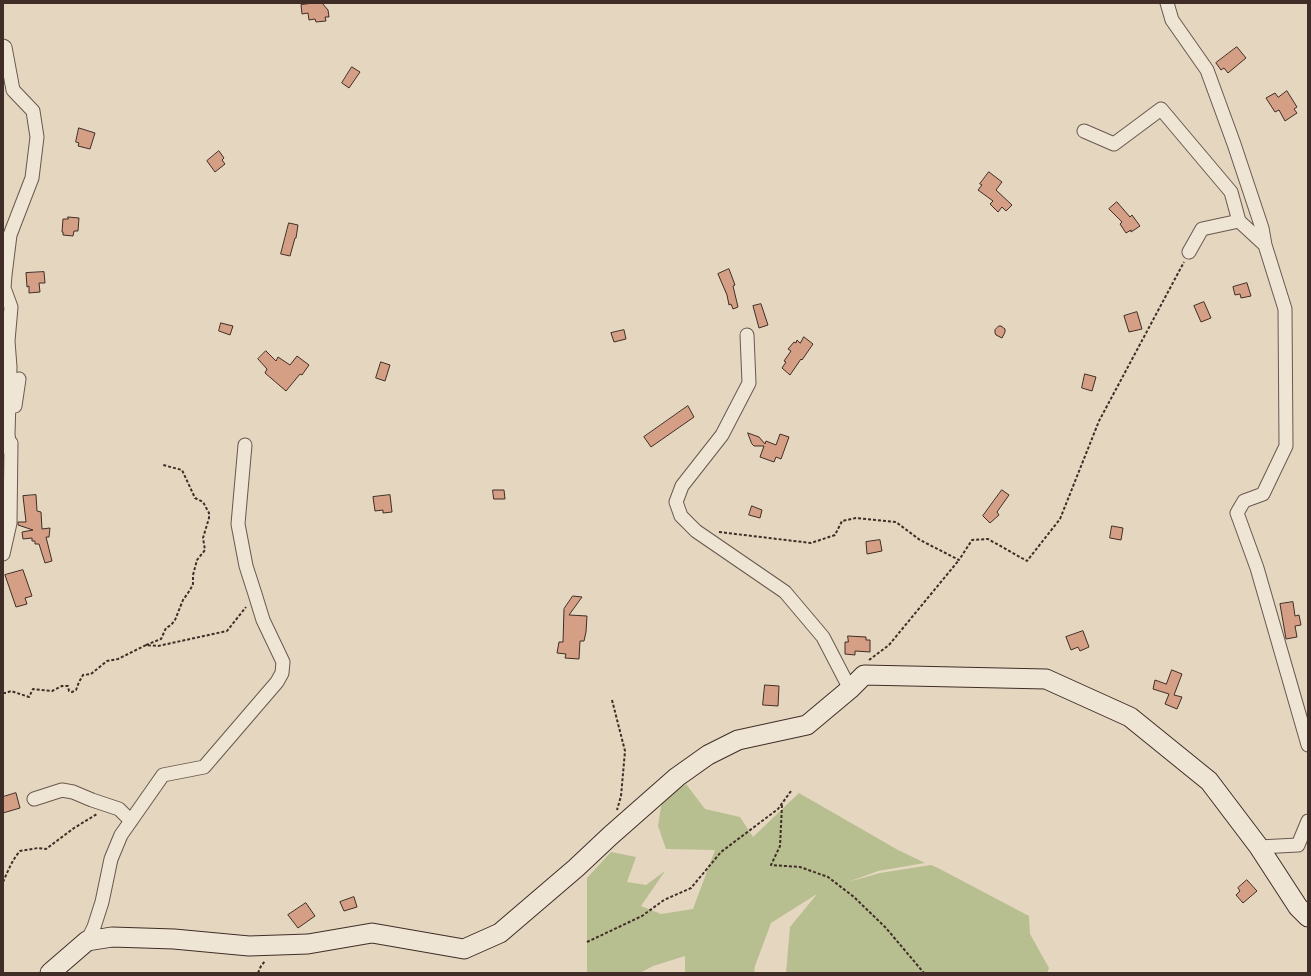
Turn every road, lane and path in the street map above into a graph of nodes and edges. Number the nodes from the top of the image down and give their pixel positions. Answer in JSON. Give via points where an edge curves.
{"nodes":[{"id":1,"x":1167,"y":3,"type":"edge"},
{"id":2,"x":3,"y":46,"type":"edge"},
{"id":3,"x":1084,"y":131,"type":"dead end"},
{"id":4,"x":1239,"y":221,"type":"junction"},
{"id":5,"x":1265,"y":245,"type":"junction"},
{"id":6,"x":1190,"y":252,"type":"joint"},
{"id":7,"x":747,"y":335,"type":"dead end"},
{"id":8,"x":19,"y":379,"type":"dead end"},
{"id":9,"x":245,"y":445,"type":"dead end"},
{"id":10,"x":10,"y":451,"type":"junction"},
{"id":11,"x":163,"y":465,"type":"dead end"},
{"id":12,"x":715,"y":532,"type":"dead end"},
{"id":13,"x":3,"y":554,"type":"edge"},
{"id":14,"x":959,"y":560,"type":"junction"},
{"id":15,"x":255,"y":594,"type":"junction"},
{"id":16,"x":146,"y":646,"type":"junction"},
{"id":17,"x":864,"y":675,"type":"junction"},
{"id":18,"x":850,"y":689,"type":"junction"},
{"id":19,"x":3,"y":693,"type":"edge"},
{"id":20,"x":612,"y":700,"type":"dead end"},
{"id":21,"x":1308,"y":746,"type":"edge"},
{"id":22,"x":791,"y":791,"type":"dead end"},
{"id":23,"x":34,"y":799,"type":"dead end"},
{"id":24,"x":782,"y":804,"type":"junction"},
{"id":25,"x":119,"y":809,"type":"junction"},
{"id":26,"x":131,"y":821,"type":"junction"},
{"id":27,"x":1308,"y":821,"type":"edge"},
{"id":28,"x":610,"y":836,"type":"junction"},
{"id":29,"x":1259,"y":846,"type":"junction"},
{"id":30,"x":3,"y":882,"type":"edge"},
{"id":31,"x":1308,"y":917,"type":"edge"},
{"id":32,"x":88,"y":941,"type":"junction"},
{"id":33,"x":587,"y":942,"type":"dead end"},
{"id":34,"x":50,"y":973,"type":"edge"},
{"id":35,"x":924,"y":973,"type":"edge"}],
"edges":[{"from":1,"to":5,"type":"street","via":[[1172,20],[1207,70],[1262,228]]},
{"from":2,"to":10,"type":"street","via":[[13,90],[33,112],[37,137],[32,178],[10,236],[5,275],[4,288],[11,307],[8,341]]},
{"from":3,"to":4,"type":"street","via":[[1114,144],[1161,108],[1231,192]]},
{"from":4,"to":5,"type":"street"},
{"from":4,"to":6,"type":"street","via":[[1202,229]]},
{"from":5,"to":21,"type":"street","via":[[1285,309],[1286,446],[1263,494],[1244,501],[1237,513],[1257,568]]},
{"from":6,"to":14,"type":"path","via":[[1099,421],[1060,519],[1027,561],[988,539],[972,540]]},
{"from":7,"to":18,"type":"street","via":[[749,384],[722,435],[682,486],[676,502],[681,516],[696,531],[785,592],[823,637]]},
{"from":8,"to":10,"type":"street"},
{"from":9,"to":15,"type":"street","via":[[238,524],[246,566]]},
{"from":10,"to":13,"type":"street","via":[[10,523]]},
{"from":11,"to":16,"type":"path","via":[[182,470],[195,498],[206,506],[209,518],[203,538],[205,550],[197,560],[190,590],[175,620],[166,628],[161,639]]},
{"from":12,"to":14,"type":"path","via":[[811,543],[835,535],[842,521],[856,518],[896,522],[920,540]]},
{"from":14,"to":17,"type":"path","via":[[889,645],[868,660]]},
{"from":15,"to":16,"type":"path","via":[[227,631],[158,646]]},
{"from":15,"to":26,"type":"street","via":[[263,620],[283,662],[282,673],[204,767],[163,775]]},
{"from":16,"to":19,"type":"path","via":[[108,661],[91,674],[83,675],[76,690],[72,692],[68,686],[62,686],[52,691],[33,688],[29,697],[10,692]]},
{"from":17,"to":18,"type":"street"},
{"from":17,"to":29,"type":"street","via":[[1046,678],[1130,717],[1209,781]]},
{"from":18,"to":28,"type":"street","via":[[807,725],[738,740],[708,755],[677,777]]},
{"from":20,"to":28,"type":"path","via":[[625,751],[621,796]]},
{"from":22,"to":24,"type":"path"},
{"from":23,"to":25,"type":"street","via":[[62,790]]},
{"from":24,"to":33,"type":"path","via":[[721,852],[691,888],[664,900],[642,916]]},
{"from":24,"to":35,"type":"path","via":[[780,846],[772,865],[800,867],[828,877],[854,897],[886,928]]},
{"from":25,"to":26,"type":"street"},
{"from":25,"to":30,"type":"path","via":[[96,814],[46,849],[20,852],[10,865]]},
{"from":26,"to":32,"type":"street","via":[[121,835],[111,859],[100,908]]},
{"from":27,"to":29,"type":"street","via":[[1298,845]]},
{"from":28,"to":32,"type":"street","via":[[500,933],[464,949],[372,933],[308,944],[257,946],[112,937]]},
{"from":29,"to":31,"type":"street","via":[[1298,907]]},
{"from":32,"to":34,"type":"street"}]}
